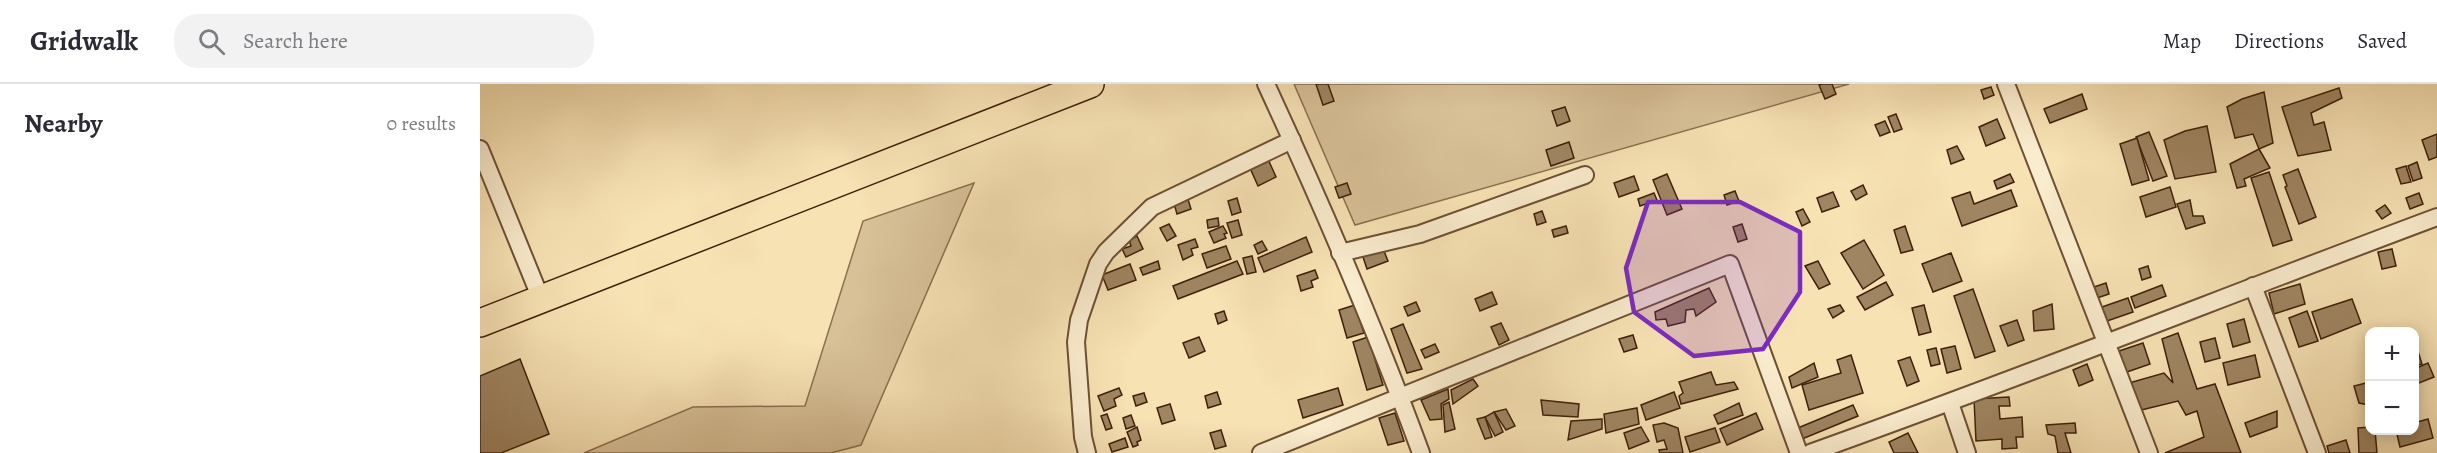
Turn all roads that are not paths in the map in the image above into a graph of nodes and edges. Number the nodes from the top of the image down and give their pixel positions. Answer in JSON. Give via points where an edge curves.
{"nodes":[{"id":1,"x":1090,"y":84,"type":"edge"},
{"id":2,"x":1266,"y":84,"type":"edge"},
{"id":3,"x":2006,"y":84,"type":"edge"},
{"id":4,"x":1292,"y":140,"type":"junction"},
{"id":5,"x":480,"y":149,"type":"edge"},
{"id":6,"x":1585,"y":176,"type":"dead end"},
{"id":7,"x":2437,"y":217,"type":"edge"},
{"id":8,"x":1340,"y":253,"type":"junction"},
{"id":9,"x":2253,"y":286,"type":"junction"},
{"id":10,"x":541,"y":299,"type":"junction"},
{"id":11,"x":480,"y":323,"type":"edge"},
{"id":12,"x":2107,"y":343,"type":"junction"},
{"id":13,"x":1400,"y":397,"type":"junction"},
{"id":14,"x":1950,"y":403,"type":"junction"},
{"id":15,"x":1087,"y":453,"type":"edge"},
{"id":16,"x":1261,"y":453,"type":"edge"},
{"id":17,"x":1421,"y":453,"type":"edge"},
{"id":18,"x":1799,"y":453,"type":"edge"},
{"id":19,"x":1810,"y":453,"type":"edge"},
{"id":20,"x":1968,"y":453,"type":"edge"},
{"id":21,"x":2150,"y":453,"type":"edge"},
{"id":22,"x":2317,"y":453,"type":"edge"}],
"edges":[{"from":1,"to":10,"type":"highway"},
{"from":2,"to":4,"type":"street"},
{"from":3,"to":12,"type":"street"},
{"from":4,"to":8,"type":"street"},
{"from":4,"to":15,"type":"street","via":[[1152,207],[1098,264],[1079,320],[1076,342]]},
{"from":5,"to":10,"type":"street"},
{"from":6,"to":8,"type":"street","via":[[1420,234]]},
{"from":7,"to":9,"type":"street"},
{"from":8,"to":13,"type":"street"},
{"from":9,"to":12,"type":"street"},
{"from":9,"to":22,"type":"street"},
{"from":10,"to":11,"type":"highway"},
{"from":12,"to":14,"type":"street"},
{"from":12,"to":21,"type":"street"},
{"from":13,"to":16,"type":"street"},
{"from":13,"to":17,"type":"street"},
{"from":13,"to":18,"type":"street","via":[[1730,264]]},
{"from":14,"to":19,"type":"street"},
{"from":14,"to":20,"type":"street"}]}
